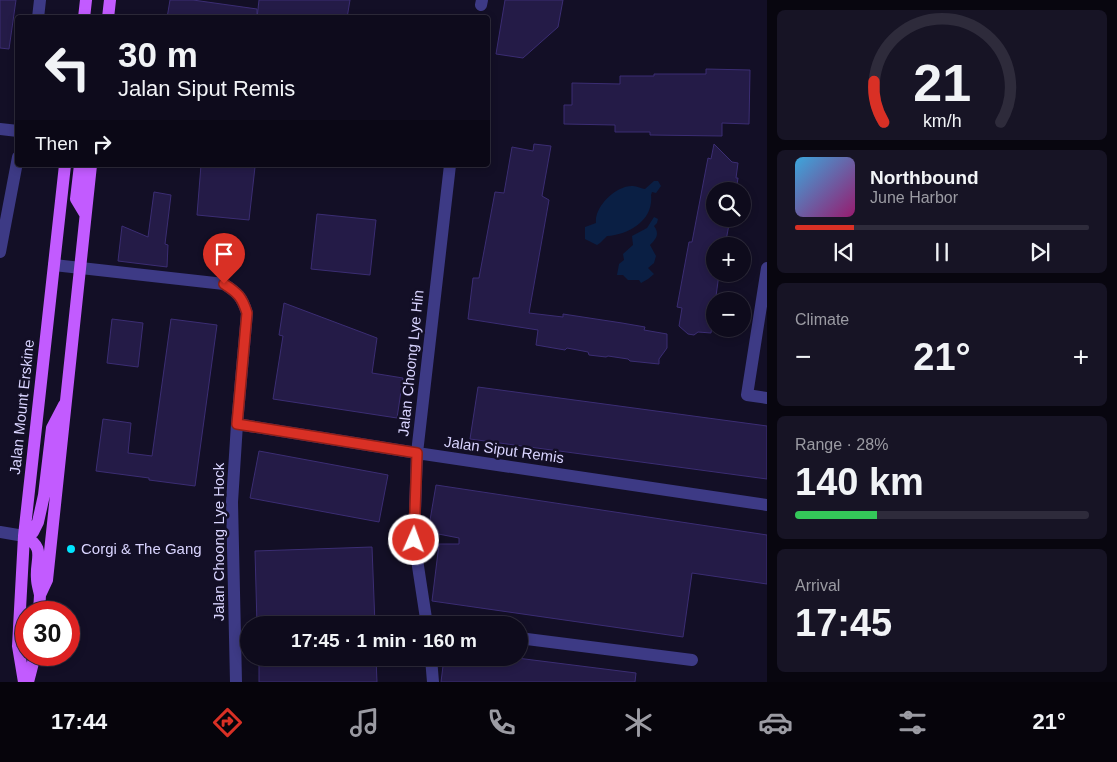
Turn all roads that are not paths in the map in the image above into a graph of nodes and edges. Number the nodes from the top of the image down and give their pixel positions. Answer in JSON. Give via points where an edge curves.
{"nodes":[{"id":1,"x":40,"y":0,"type":"edge"},
{"id":2,"x":86,"y":0,"type":"edge"},
{"id":3,"x":110,"y":0,"type":"edge"},
{"id":4,"x":38,"y":15,"type":"edge"},
{"id":5,"x":84,"y":15,"type":"edge"},
{"id":6,"x":108,"y":15,"type":"edge"},
{"id":7,"x":0,"y":129,"type":"edge"},
{"id":8,"x":15,"y":131,"type":"edge"},
{"id":9,"x":16,"y":167,"type":"edge"},
{"id":10,"x":65,"y":167,"type":"edge"},
{"id":11,"x":80,"y":167,"type":"edge"},
{"id":12,"x":91,"y":167,"type":"edge"},
{"id":13,"x":450,"y":167,"type":"edge"},
{"id":14,"x":85,"y":214,"type":"junction"},
{"id":15,"x":0,"y":252,"type":"edge"},
{"id":16,"x":54,"y":265,"type":"junction"},
{"id":17,"x":80,"y":268,"type":"junction"},
{"id":18,"x":767,"y":268,"type":"edge"},
{"id":19,"x":67,"y":398,"type":"junction"},
{"id":20,"x":767,"y":398,"type":"edge"},
{"id":21,"x":237,"y":424,"type":"junction"},
{"id":22,"x":417,"y":453,"type":"junction"},
{"id":23,"x":767,"y":505,"type":"edge"},
{"id":24,"x":0,"y":532,"type":"edge"},
{"id":25,"x":24,"y":536,"type":"junction"},
{"id":26,"x":40,"y":595,"type":"junction"},
{"id":27,"x":40,"y":601,"type":"edge"},
{"id":28,"x":426,"y":616,"type":"edge"},
{"id":29,"x":528,"y":639,"type":"edge"},
{"id":30,"x":692,"y":660,"type":"dead end"},
{"id":31,"x":32,"y":666,"type":"edge"},
{"id":32,"x":432,"y":666,"type":"edge"},
{"id":33,"x":24,"y":682,"type":"edge"},
{"id":34,"x":28,"y":682,"type":"edge"},
{"id":35,"x":236,"y":682,"type":"edge"},
{"id":36,"x":434,"y":682,"type":"edge"}],
"edges":[{"from":1,"to":4,"type":"street"},
{"from":2,"to":5,"type":"main road"},
{"from":3,"to":6,"type":"main road"},
{"from":7,"to":8,"type":"street"},
{"from":9,"to":15,"type":"street"},
{"from":10,"to":16,"type":"main road","name":"Jalan Mount Erskine"},
{"from":11,"to":14,"type":"main road","via":[[76,200]]},
{"from":12,"to":14,"type":"main road"},
{"from":13,"to":22,"type":"street","name":"Jalan Choong Lye Hin"},
{"from":14,"to":17,"type":"main road"},
{"from":16,"to":17,"type":"street","name":"Jalan Choong Lye Hock"},
{"from":16,"to":25,"type":"main road","name":"Jalan Mount Erskine"},
{"from":17,"to":19,"type":"main road"},
{"from":17,"to":21,"type":"street","name":"Jalan Choong Lye Hock","via":[[224,284],[236,292],[247,313]]},
{"from":18,"to":20,"type":"street","via":[[747,395]]},
{"from":19,"to":25,"type":"main road","via":[[52,428],[38,522],[33,532]]},
{"from":19,"to":26,"type":"main road","via":[[47,580]]},
{"from":21,"to":22,"type":"street","name":"Jalan Siput Remis"},
{"from":21,"to":35,"type":"street","name":"Jalan Choong Lye Hock","via":[[232,502]]},
{"from":22,"to":23,"type":"street","name":"Jalan Siput Remis"},
{"from":22,"to":28,"type":"street","name":"Jalan Choong Lye Hin","via":[[414,540]]},
{"from":24,"to":25,"type":"street"},
{"from":25,"to":26,"type":"main road","via":[[34,541],[39,551],[36,578]]},
{"from":25,"to":33,"type":"main road","name":"Jalan Mount Erskine","via":[[18,646]]},
{"from":26,"to":27,"type":"main road"},
{"from":29,"to":30,"type":"street"},
{"from":31,"to":34,"type":"main road"},
{"from":32,"to":36,"type":"street"}]}
